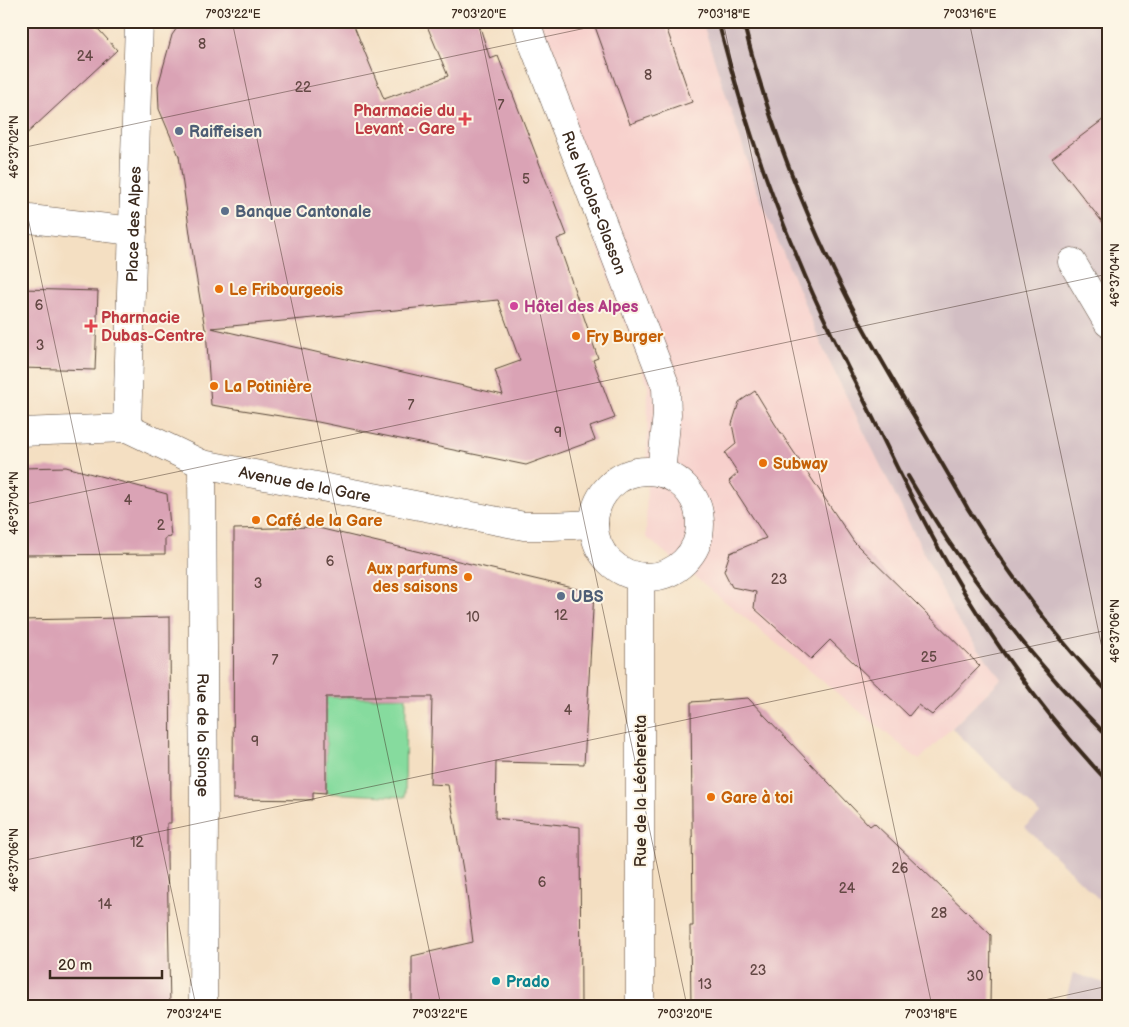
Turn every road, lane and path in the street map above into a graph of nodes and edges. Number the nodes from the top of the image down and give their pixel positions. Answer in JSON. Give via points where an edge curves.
{"nodes":[{"id":1,"x":139,"y":21,"type":"edge"},
{"id":2,"x":526,"y":21,"type":"edge"},
{"id":3,"x":21,"y":218,"type":"edge"},
{"id":4,"x":133,"y":231,"type":"junction"},
{"id":5,"x":1108,"y":292,"type":"edge"},
{"id":6,"x":1108,"y":323,"type":"edge"},
{"id":7,"x":127,"y":428,"type":"junction"},
{"id":8,"x":21,"y":432,"type":"edge"},
{"id":9,"x":202,"y":464,"type":"junction"},
{"id":10,"x":661,"y":473,"type":"junction"},
{"id":11,"x":594,"y":524,"type":"junction"},
{"id":12,"x":640,"y":577,"type":"junction"},
{"id":13,"x":203,"y":1006,"type":"edge"},
{"id":14,"x":640,"y":1006,"type":"edge"}],
"edges":[{"from":1,"to":4,"type":"street","name":"Place des Alpes"},
{"from":2,"to":10,"type":"street","name":"Rue Nicolas-Glasson","via":[[666,387],[667,414]]},
{"from":3,"to":4,"type":"street"},
{"from":4,"to":7,"type":"street","name":"Place des Alpes"},
{"from":5,"to":6,"type":"street","via":[[1072,262]]},
{"from":7,"to":8,"type":"street","name":"Avenue de la Gare"},
{"from":7,"to":9,"type":"street","name":"Avenue de la Gare"},
{"from":9,"to":11,"type":"street","name":"Avenue de la Gare","via":[[524,526]]},
{"from":9,"to":13,"type":"street","name":"Rue de la Sionge"},
{"from":10,"to":11,"type":"street","via":[[629,474],[615,482],[596,508]]},
{"from":10,"to":12,"type":"street","via":[[677,481],[690,494],[698,509],[700,527],[696,544],[686,560],[656,576]]},
{"from":11,"to":12,"type":"street","via":[[602,552],[612,564],[625,573]]},
{"from":12,"to":14,"type":"street","name":"Rue de la Lécheretta"}]}
